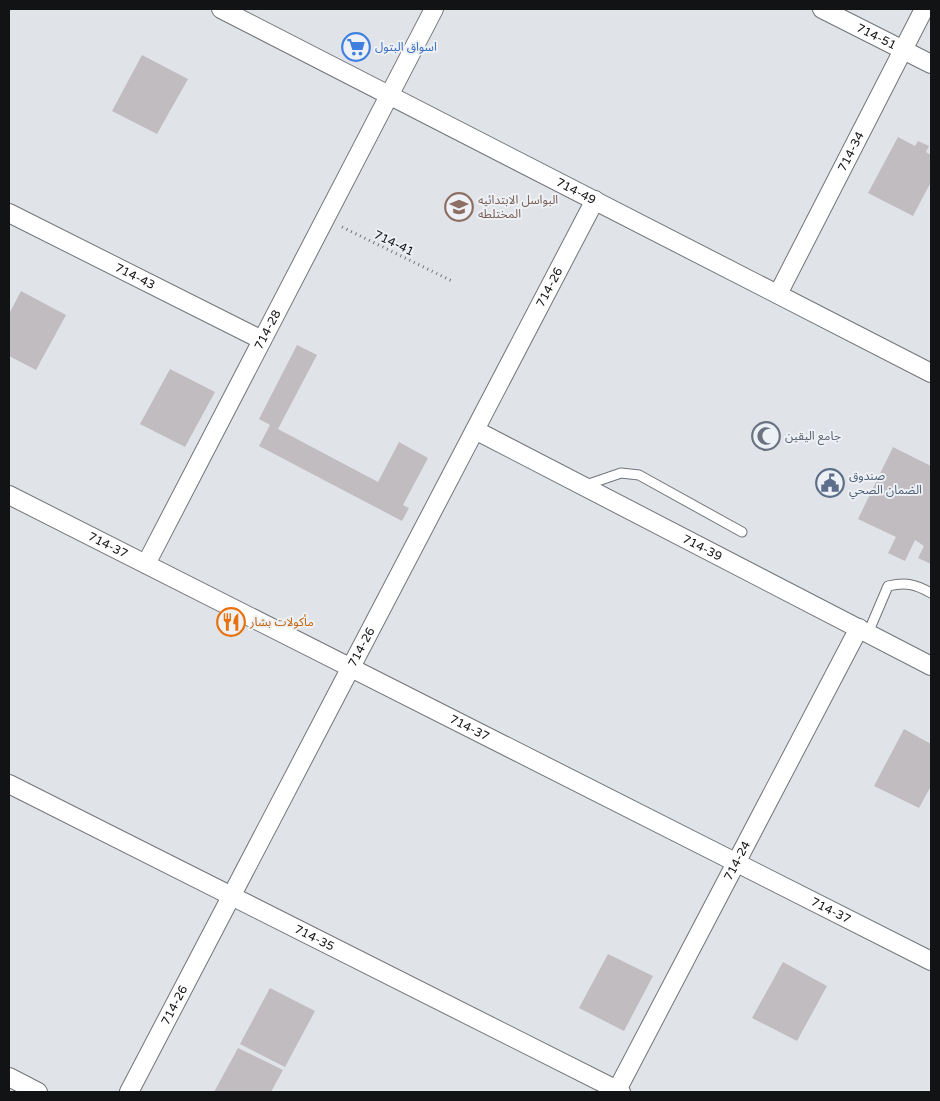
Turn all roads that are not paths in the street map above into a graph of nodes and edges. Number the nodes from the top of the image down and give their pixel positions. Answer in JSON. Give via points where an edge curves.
{"nodes":[{"id":1,"x":221,"y":9,"type":"edge"},
{"id":2,"x":434,"y":9,"type":"edge"},
{"id":3,"x":822,"y":9,"type":"edge"},
{"id":4,"x":924,"y":9,"type":"edge"},
{"id":5,"x":903,"y":50,"type":"junction"},
{"id":6,"x":931,"y":64,"type":"edge"},
{"id":7,"x":390,"y":95,"type":"junction"},
{"id":8,"x":595,"y":200,"type":"junction"},
{"id":9,"x":9,"y":212,"type":"edge"},
{"id":10,"x":778,"y":294,"type":"junction"},
{"id":11,"x":262,"y":340,"type":"junction"},
{"id":12,"x":931,"y":373,"type":"edge"},
{"id":13,"x":475,"y":430,"type":"junction"},
{"id":14,"x":583,"y":486,"type":"junction"},
{"id":15,"x":9,"y":495,"type":"edge"},
{"id":16,"x":742,"y":532,"type":"dead end"},
{"id":17,"x":146,"y":564,"type":"junction"},
{"id":18,"x":931,"y":592,"type":"edge"},
{"id":19,"x":864,"y":631,"type":"junction"},
{"id":20,"x":931,"y":666,"type":"edge"},
{"id":21,"x":351,"y":668,"type":"junction"},
{"id":22,"x":9,"y":784,"type":"edge"},
{"id":23,"x":736,"y":863,"type":"junction"},
{"id":24,"x":232,"y":897,"type":"junction"},
{"id":25,"x":931,"y":961,"type":"edge"},
{"id":26,"x":9,"y":1078,"type":"edge"},
{"id":27,"x":38,"y":1092,"type":"edge"},
{"id":28,"x":129,"y":1092,"type":"edge"},
{"id":29,"x":618,"y":1092,"type":"edge"}],
"edges":[{"from":1,"to":7,"type":"street","name":"714-49"},
{"from":2,"to":7,"type":"street","name":"714-28"},
{"from":3,"to":5,"type":"street","name":"714-51"},
{"from":4,"to":5,"type":"street","name":"714-34"},
{"from":5,"to":6,"type":"street","name":"714-51"},
{"from":5,"to":10,"type":"street","name":"714-34"},
{"from":7,"to":8,"type":"street","name":"714-49"},
{"from":7,"to":11,"type":"street","name":"714-28"},
{"from":8,"to":10,"type":"street","name":"714-49"},
{"from":8,"to":13,"type":"street","name":"714-26"},
{"from":9,"to":11,"type":"street","name":"714-43"},
{"from":10,"to":12,"type":"street","name":"714-49"},
{"from":11,"to":17,"type":"street","name":"714-28"},
{"from":13,"to":14,"type":"street","name":"714-39"},
{"from":13,"to":21,"type":"street","name":"714-26"},
{"from":14,"to":16,"type":"lane","via":[[621,473],[639,476]]},
{"from":14,"to":19,"type":"street","name":"714-39"},
{"from":15,"to":17,"type":"street","name":"714-37"},
{"from":17,"to":21,"type":"street","name":"714-37"},
{"from":18,"to":19,"type":"lane","via":[[915,584],[888,586]]},
{"from":19,"to":20,"type":"street","name":"714-39"},
{"from":19,"to":23,"type":"street","name":"714-24"},
{"from":21,"to":23,"type":"street","name":"714-37"},
{"from":21,"to":24,"type":"street","name":"714-26"},
{"from":22,"to":24,"type":"street","name":"714-35"},
{"from":23,"to":25,"type":"street","name":"714-37"},
{"from":23,"to":29,"type":"street","name":"714-24"},
{"from":24,"to":28,"type":"street","name":"714-26"},
{"from":24,"to":29,"type":"street","name":"714-35"},
{"from":26,"to":27,"type":"street"}]}
